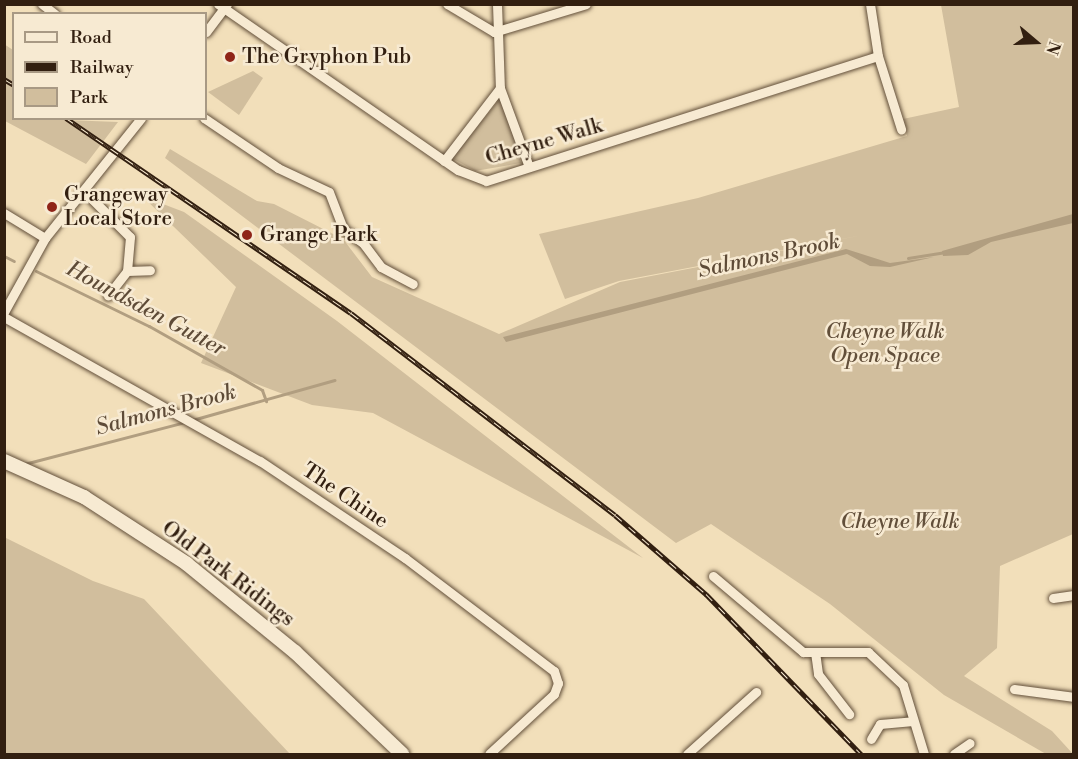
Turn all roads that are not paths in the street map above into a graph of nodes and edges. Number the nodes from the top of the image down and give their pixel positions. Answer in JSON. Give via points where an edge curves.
{"nodes":[{"id":1,"x":447,"y":4,"type":"edge"},
{"id":2,"x":497,"y":4,"type":"edge"},
{"id":3,"x":586,"y":4,"type":"edge"},
{"id":4,"x":870,"y":4,"type":"edge"},
{"id":5,"x":223,"y":6,"type":"edge"},
{"id":6,"x":207,"y":30,"type":"edge"},
{"id":7,"x":494,"y":32,"type":"junction"},
{"id":8,"x":878,"y":56,"type":"junction"},
{"id":9,"x":500,"y":88,"type":"junction"},
{"id":10,"x":140,"y":120,"type":"edge"},
{"id":11,"x":207,"y":120,"type":"edge"},
{"id":12,"x":901,"y":129,"type":"dead end"},
{"id":13,"x":444,"y":161,"type":"junction"},
{"id":14,"x":529,"y":167,"type":"junction"},
{"id":15,"x":84,"y":191,"type":"junction"},
{"id":16,"x":4,"y":213,"type":"edge"},
{"id":17,"x":45,"y":238,"type":"junction"},
{"id":18,"x":150,"y":270,"type":"dead end"},
{"id":19,"x":127,"y":271,"type":"junction"},
{"id":20,"x":413,"y":284,"type":"dead end"},
{"id":21,"x":108,"y":295,"type":"dead end"},
{"id":22,"x":4,"y":312,"type":"edge"},
{"id":23,"x":4,"y":318,"type":"edge"},
{"id":24,"x":8,"y":463,"type":"edge"},
{"id":25,"x":713,"y":576,"type":"dead end"},
{"id":26,"x":1074,"y":595,"type":"edge"},
{"id":27,"x":1053,"y":598,"type":"dead end"},
{"id":28,"x":815,"y":652,"type":"junction"},
{"id":29,"x":1014,"y":688,"type":"dead end"},
{"id":30,"x":756,"y":692,"type":"dead end"},
{"id":31,"x":1074,"y":697,"type":"edge"},
{"id":32,"x":849,"y":714,"type":"dead end"},
{"id":33,"x":913,"y":721,"type":"junction"},
{"id":34,"x":871,"y":739,"type":"dead end"},
{"id":35,"x":970,"y":743,"type":"dead end"},
{"id":36,"x":402,"y":754,"type":"edge"},
{"id":37,"x":489,"y":754,"type":"edge"},
{"id":38,"x":687,"y":754,"type":"edge"},
{"id":39,"x":924,"y":754,"type":"edge"},
{"id":40,"x":954,"y":754,"type":"edge"}],
"edges":[{"from":1,"to":7,"type":"street"},
{"from":2,"to":7,"type":"street"},
{"from":3,"to":7,"type":"street"},
{"from":4,"to":8,"type":"street"},
{"from":5,"to":6,"type":"street"},
{"from":5,"to":13,"type":"street","name":"Cheyne Walk"},
{"from":7,"to":9,"type":"street"},
{"from":8,"to":12,"type":"street"},
{"from":8,"to":14,"type":"street","name":"Cheyne Walk"},
{"from":9,"to":13,"type":"street"},
{"from":9,"to":14,"type":"street"},
{"from":10,"to":15,"type":"street","via":[[118,153]]},
{"from":11,"to":20,"type":"street","via":[[278,168],[329,192],[343,229],[363,243],[381,267]]},
{"from":13,"to":14,"type":"street","name":"Cheyne Walk","via":[[486,181]]},
{"from":15,"to":17,"type":"street"},
{"from":15,"to":19,"type":"street","via":[[127,230]]},
{"from":16,"to":17,"type":"street"},
{"from":17,"to":22,"type":"street"},
{"from":18,"to":19,"type":"street"},
{"from":19,"to":21,"type":"street"},
{"from":23,"to":37,"type":"street","name":"The Chine","via":[[200,425],[405,558],[554,671],[558,683],[554,694]]},
{"from":24,"to":36,"type":"street","name":"Old Park Ridings","via":[[84,497],[187,564],[295,652]]},
{"from":25,"to":28,"type":"street","via":[[803,652]]},
{"from":26,"to":27,"type":"street"},
{"from":28,"to":32,"type":"street","via":[[818,674]]},
{"from":28,"to":33,"type":"street","via":[[868,652],[903,685]]},
{"from":29,"to":31,"type":"street"},
{"from":30,"to":38,"type":"street"},
{"from":33,"to":34,"type":"street","via":[[880,724]]},
{"from":33,"to":39,"type":"street"},
{"from":35,"to":40,"type":"street"}]}
